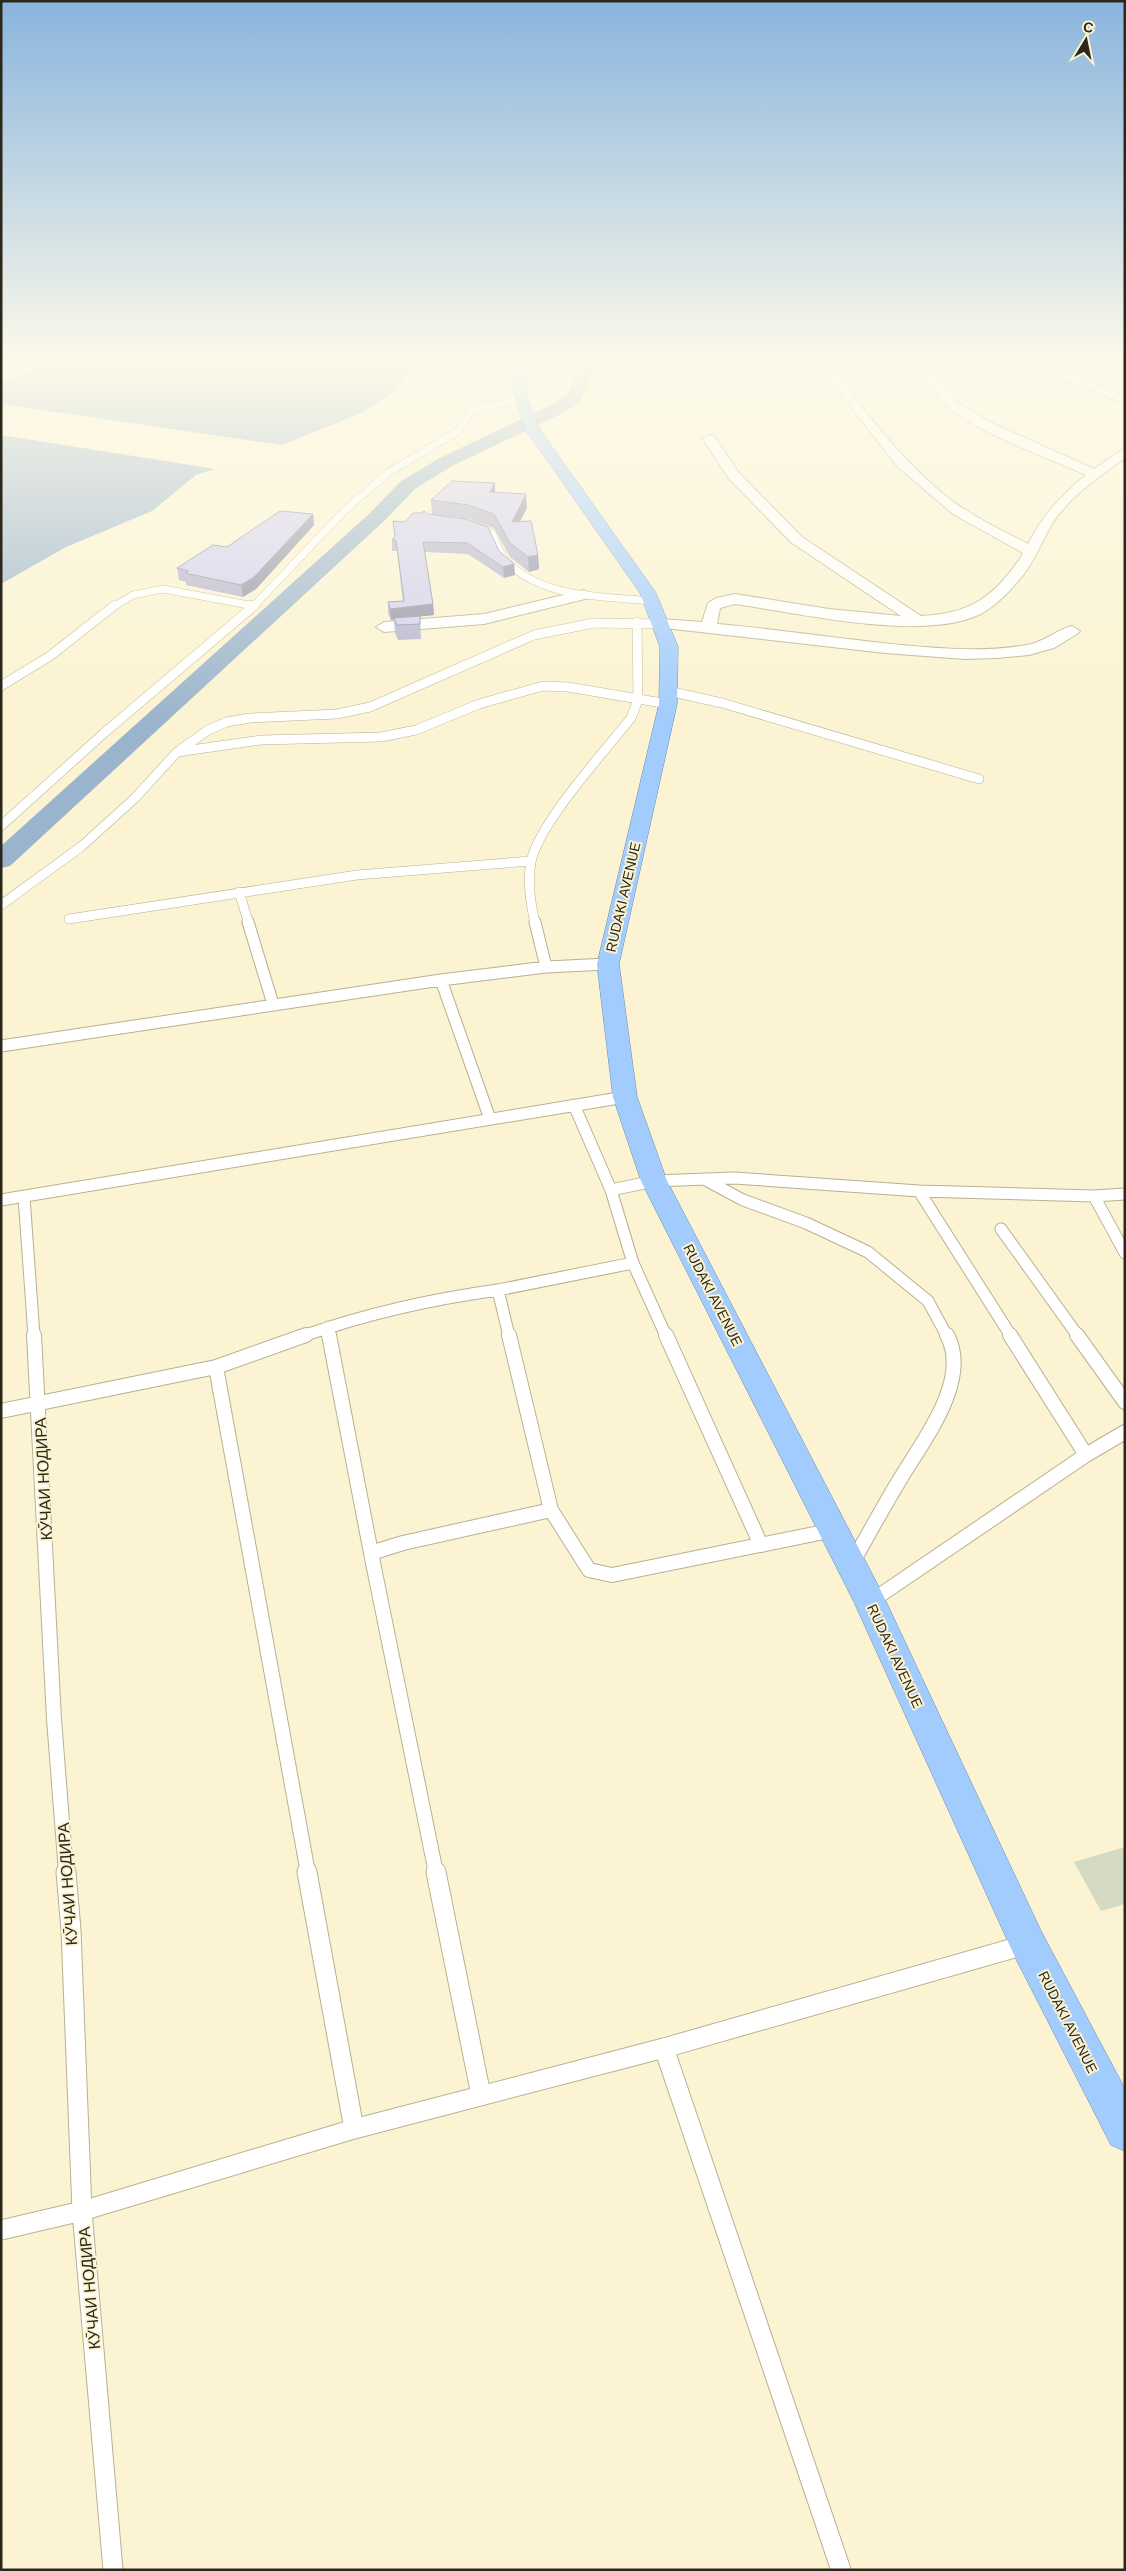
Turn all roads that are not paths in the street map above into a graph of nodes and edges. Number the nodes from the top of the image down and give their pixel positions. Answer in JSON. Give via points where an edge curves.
{"nodes":[{"id":1,"x":376,"y":483,"type":"edge"},
{"id":2,"x":568,"y":483,"type":"edge"},
{"id":3,"x":741,"y":483,"type":"edge"},
{"id":4,"x":925,"y":483,"type":"edge"},
{"id":5,"x":1086,"y":483,"type":"edge"},
{"id":6,"x":466,"y":524,"type":"edge"},
{"id":7,"x":1031,"y":552,"type":"junction"},
{"id":8,"x":584,"y":594,"type":"junction"},
{"id":9,"x":254,"y":606,"type":"junction"},
{"id":10,"x":650,"y":616,"type":"junction"},
{"id":11,"x":918,"y":621,"type":"junction"},
{"id":12,"x":709,"y":626,"type":"junction"},
{"id":13,"x":384,"y":627,"type":"dead end"},
{"id":14,"x":1072,"y":631,"type":"dead end"},
{"id":15,"x":1,"y":686,"type":"edge"},
{"id":16,"x":668,"y":697,"type":"junction"},
{"id":17,"x":638,"y":700,"type":"junction"},
{"id":18,"x":177,"y":752,"type":"junction"},
{"id":19,"x":979,"y":779,"type":"dead end"},
{"id":20,"x":1,"y":826,"type":"edge"},
{"id":21,"x":532,"y":861,"type":"junction"},
{"id":22,"x":239,"y":892,"type":"junction"},
{"id":23,"x":1,"y":905,"type":"edge"},
{"id":24,"x":70,"y":919,"type":"dead end"},
{"id":25,"x":608,"y":964,"type":"junction"},
{"id":26,"x":546,"y":967,"type":"junction"},
{"id":27,"x":441,"y":980,"type":"junction"},
{"id":28,"x":272,"y":1004,"type":"junction"},
{"id":29,"x":1,"y":1046,"type":"edge"},
{"id":30,"x":625,"y":1097,"type":"junction"},
{"id":31,"x":574,"y":1105,"type":"junction"},
{"id":32,"x":490,"y":1119,"type":"junction"},
{"id":33,"x":704,"y":1179,"type":"junction"},
{"id":34,"x":654,"y":1181,"type":"junction"},
{"id":35,"x":611,"y":1190,"type":"junction"},
{"id":36,"x":919,"y":1191,"type":"junction"},
{"id":37,"x":1125,"y":1194,"type":"edge"},
{"id":38,"x":1094,"y":1196,"type":"junction"},
{"id":39,"x":24,"y":1197,"type":"junction"},
{"id":40,"x":1,"y":1200,"type":"edge"},
{"id":41,"x":1001,"y":1229,"type":"dead end"},
{"id":42,"x":1125,"y":1252,"type":"edge"},
{"id":43,"x":633,"y":1263,"type":"junction"},
{"id":44,"x":498,"y":1290,"type":"junction"},
{"id":45,"x":328,"y":1327,"type":"junction"},
{"id":46,"x":216,"y":1368,"type":"junction"},
{"id":47,"x":1125,"y":1402,"type":"edge"},
{"id":48,"x":39,"y":1404,"type":"junction"},
{"id":49,"x":1,"y":1411,"type":"edge"},
{"id":50,"x":1125,"y":1432,"type":"edge"},
{"id":51,"x":1086,"y":1456,"type":"junction"},
{"id":52,"x":551,"y":1510,"type":"junction"},
{"id":53,"x":834,"y":1530,"type":"junction"},
{"id":54,"x":761,"y":1545,"type":"junction"},
{"id":55,"x":371,"y":1553,"type":"junction"},
{"id":56,"x":851,"y":1565,"type":"junction"},
{"id":57,"x":870,"y":1602,"type":"junction"},
{"id":58,"x":1028,"y":1944,"type":"junction"},
{"id":59,"x":664,"y":2048,"type":"junction"},
{"id":60,"x":481,"y":2095,"type":"junction"},
{"id":61,"x":354,"y":2129,"type":"junction"},
{"id":62,"x":1125,"y":2131,"type":"edge"},
{"id":63,"x":82,"y":2212,"type":"junction"},
{"id":64,"x":1,"y":2230,"type":"edge"},
{"id":65,"x":113,"y":2570,"type":"edge"},
{"id":66,"x":841,"y":2570,"type":"edge"}],
"edges":[{"from":1,"to":9,"type":"lane","via":[[344,511]]},
{"from":2,"to":10,"type":"highway","name":"RUDAKI AVENUE"},
{"from":3,"to":11,"type":"street","via":[[797,540]]},
{"from":4,"to":7,"type":"street","via":[[958,512]]},
{"from":5,"to":7,"type":"street","via":[[1048,519]]},
{"from":6,"to":8,"type":"lane","via":[[492,533],[505,560],[541,585]]},
{"from":7,"to":11,"type":"street","via":[[990,602],[974,612]]},
{"from":8,"to":10,"type":"lane"},
{"from":8,"to":13,"type":"street","via":[[484,619]]},
{"from":9,"to":15,"type":"lane","via":[[150,588],[126,598],[57,651]]},
{"from":9,"to":20,"type":"lane","via":[[104,733]]},
{"from":10,"to":12,"type":"street"},
{"from":10,"to":16,"type":"highway","name":"RUDAKI AVENUE","via":[[669,647]]},
{"from":10,"to":17,"type":"lane"},
{"from":10,"to":18,"type":"lane","via":[[534,635],[370,707],[337,714],[227,722],[208,730]]},
{"from":11,"to":12,"type":"street","via":[[863,618],[734,600],[721,601],[713,606]]},
{"from":12,"to":14,"type":"street","via":[[878,648],[983,655],[1048,645]]},
{"from":16,"to":17,"type":"lane"},
{"from":16,"to":19,"type":"lane","via":[[722,703]]},
{"from":16,"to":25,"type":"highway","name":"RUDAKI AVENUE"},
{"from":17,"to":18,"type":"lane","via":[[568,687],[543,686],[479,704],[416,730],[380,737],[261,740]]},
{"from":17,"to":21,"type":"lane","via":[[631,718],[543,833]]},
{"from":18,"to":23,"type":"lane","via":[[135,798],[82,846]]},
{"from":21,"to":22,"type":"lane","via":[[465,864]]},
{"from":21,"to":26,"type":"lane","via":[[531,909]]},
{"from":22,"to":24,"type":"lane"},
{"from":22,"to":28,"type":"lane"},
{"from":25,"to":26,"type":"lane"},
{"from":25,"to":30,"type":"highway","name":"RUDAKI AVENUE"},
{"from":26,"to":27,"type":"lane"},
{"from":27,"to":28,"type":"lane"},
{"from":27,"to":32,"type":"lane"},
{"from":28,"to":29,"type":"lane"},
{"from":30,"to":31,"type":"lane"},
{"from":30,"to":34,"type":"highway","name":"RUDAKI AVENUE"},
{"from":31,"to":32,"type":"lane"},
{"from":31,"to":35,"type":"lane"},
{"from":32,"to":39,"type":"lane"},
{"from":33,"to":34,"type":"lane"},
{"from":33,"to":36,"type":"lane","via":[[734,1178]]},
{"from":33,"to":56,"type":"lane","via":[[743,1200],[806,1223],[868,1252],[928,1301],[950,1339],[954,1361],[951,1386],[923,1446],[900,1479]]},
{"from":34,"to":35,"type":"lane"},
{"from":34,"to":53,"type":"highway","name":"RUDAKI AVENUE"},
{"from":35,"to":43,"type":"lane"},
{"from":36,"to":38,"type":"lane"},
{"from":36,"to":51,"type":"lane"},
{"from":37,"to":38,"type":"lane"},
{"from":38,"to":42,"type":"lane"},
{"from":39,"to":40,"type":"lane"},
{"from":39,"to":48,"type":"lane","name":"КӮЧАИ НОДИРА"},
{"from":41,"to":47,"type":"lane"},
{"from":43,"to":44,"type":"lane"},
{"from":43,"to":54,"type":"lane"},
{"from":44,"to":45,"type":"lane","via":[[446,1297]]},
{"from":44,"to":52,"type":"lane"},
{"from":45,"to":46,"type":"lane"},
{"from":45,"to":55,"type":"lane"},
{"from":46,"to":48,"type":"lane"},
{"from":46,"to":61,"type":"lane"},
{"from":48,"to":49,"type":"lane"},
{"from":48,"to":63,"type":"lane","name":"КӮЧАИ НОДИРА","via":[[54,1720],[71,1930]]},
{"from":50,"to":51,"type":"lane"},
{"from":51,"to":57,"type":"lane"},
{"from":52,"to":54,"type":"lane","via":[[589,1570],[599,1574],[612,1575]]},
{"from":52,"to":55,"type":"lane"},
{"from":53,"to":54,"type":"lane"},
{"from":53,"to":56,"type":"highway","name":"RUDAKI AVENUE"},
{"from":55,"to":60,"type":"lane"},
{"from":56,"to":57,"type":"highway","name":"RUDAKI AVENUE"},
{"from":57,"to":58,"type":"highway","name":"RUDAKI AVENUE"},
{"from":58,"to":59,"type":"lane"},
{"from":58,"to":62,"type":"highway","name":"RUDAKI AVENUE"},
{"from":59,"to":60,"type":"lane"},
{"from":59,"to":66,"type":"lane"},
{"from":60,"to":61,"type":"lane"},
{"from":61,"to":63,"type":"lane"},
{"from":63,"to":64,"type":"lane"},
{"from":63,"to":65,"type":"lane","name":"КӮЧАИ НОДИРА"}]}
